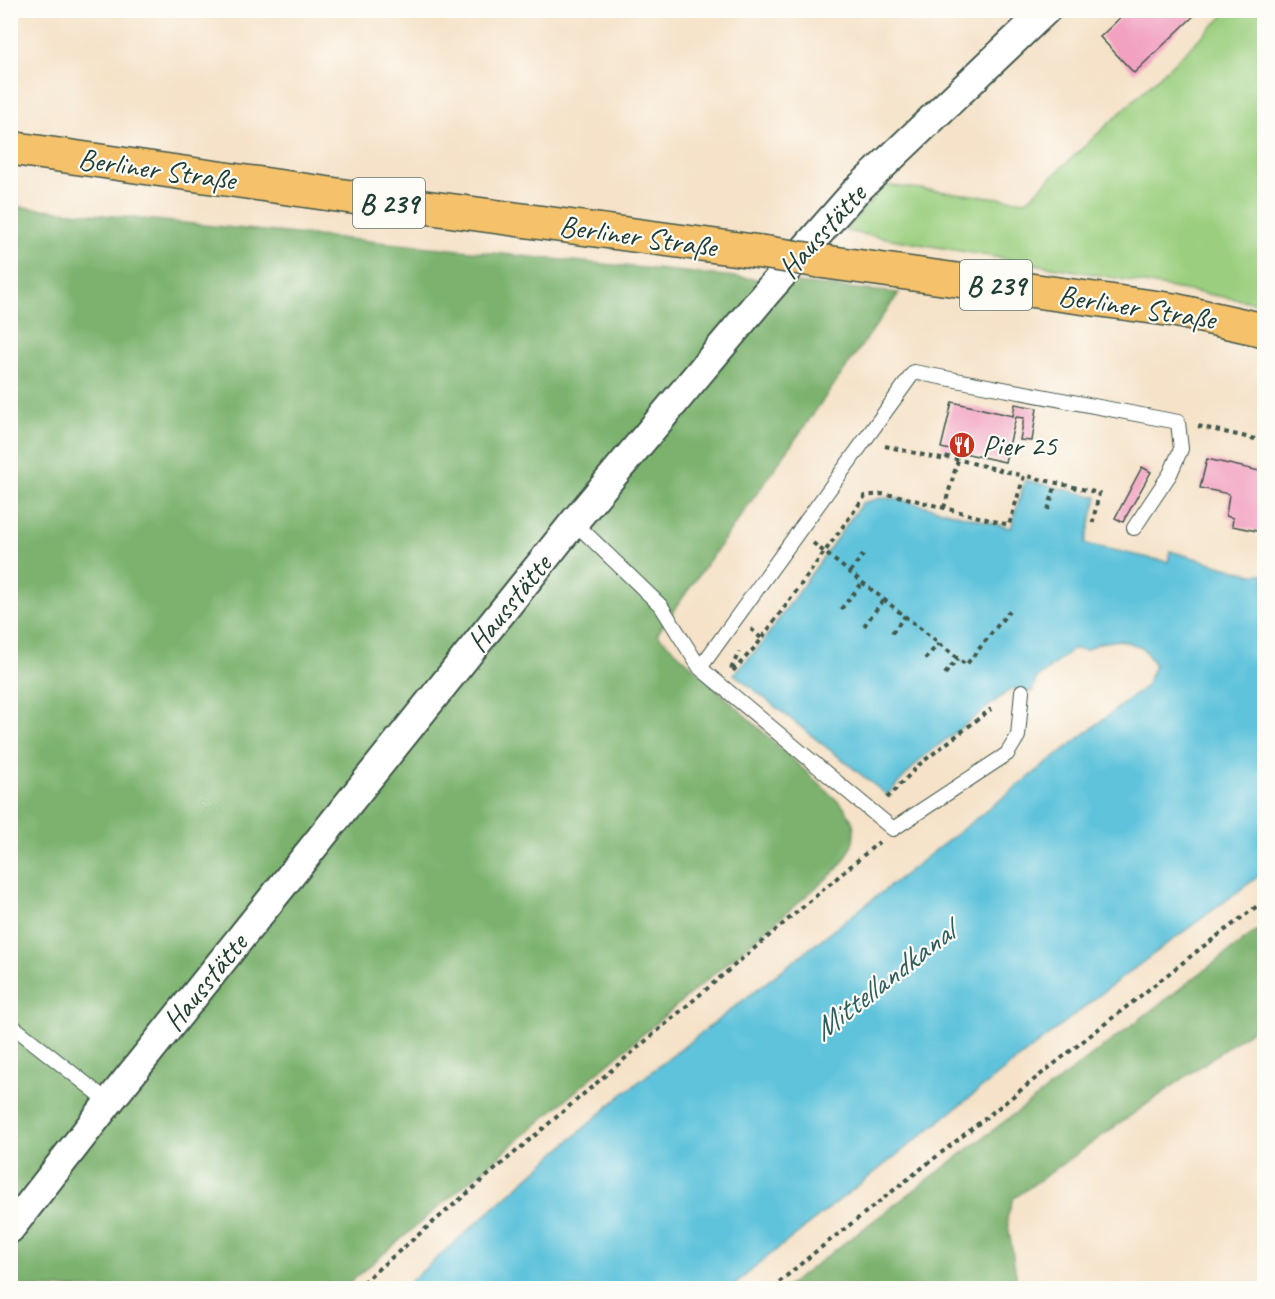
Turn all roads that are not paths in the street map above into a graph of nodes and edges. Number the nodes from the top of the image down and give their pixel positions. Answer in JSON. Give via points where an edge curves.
{"nodes":[{"id":1,"x":1046,"y":10,"type":"edge"},
{"id":2,"x":10,"y":148,"type":"edge"},
{"id":3,"x":1264,"y":330,"type":"edge"},
{"id":4,"x":574,"y":522,"type":"junction"},
{"id":5,"x":1134,"y":528,"type":"dead end"},
{"id":6,"x":700,"y":668,"type":"junction"},
{"id":7,"x":1022,"y":691,"type":"dead end"},
{"id":8,"x":10,"y":1024,"type":"edge"},
{"id":9,"x":109,"y":1102,"type":"junction"},
{"id":10,"x":10,"y":1229,"type":"edge"}],
"edges":[{"from":1,"to":4,"type":"street","name":"Hausstätte","via":[[855,192]]},
{"from":2,"to":3,"type":"main road","name":"Berliner Straße","number":"B 239","bridge":true,"via":[[1174,310]]},
{"from":4,"to":6,"type":"lane","via":[[661,606]]},
{"from":4,"to":9,"type":"street","name":"Hausstätte"},
{"from":5,"to":6,"type":"lane","via":[[1178,457],[1179,422],[914,372]]},
{"from":6,"to":7,"type":"lane","via":[[893,829],[1007,754],[1018,736]]},
{"from":8,"to":9,"type":"lane"},
{"from":9,"to":10,"type":"street","name":"Hausstätte"}]}
